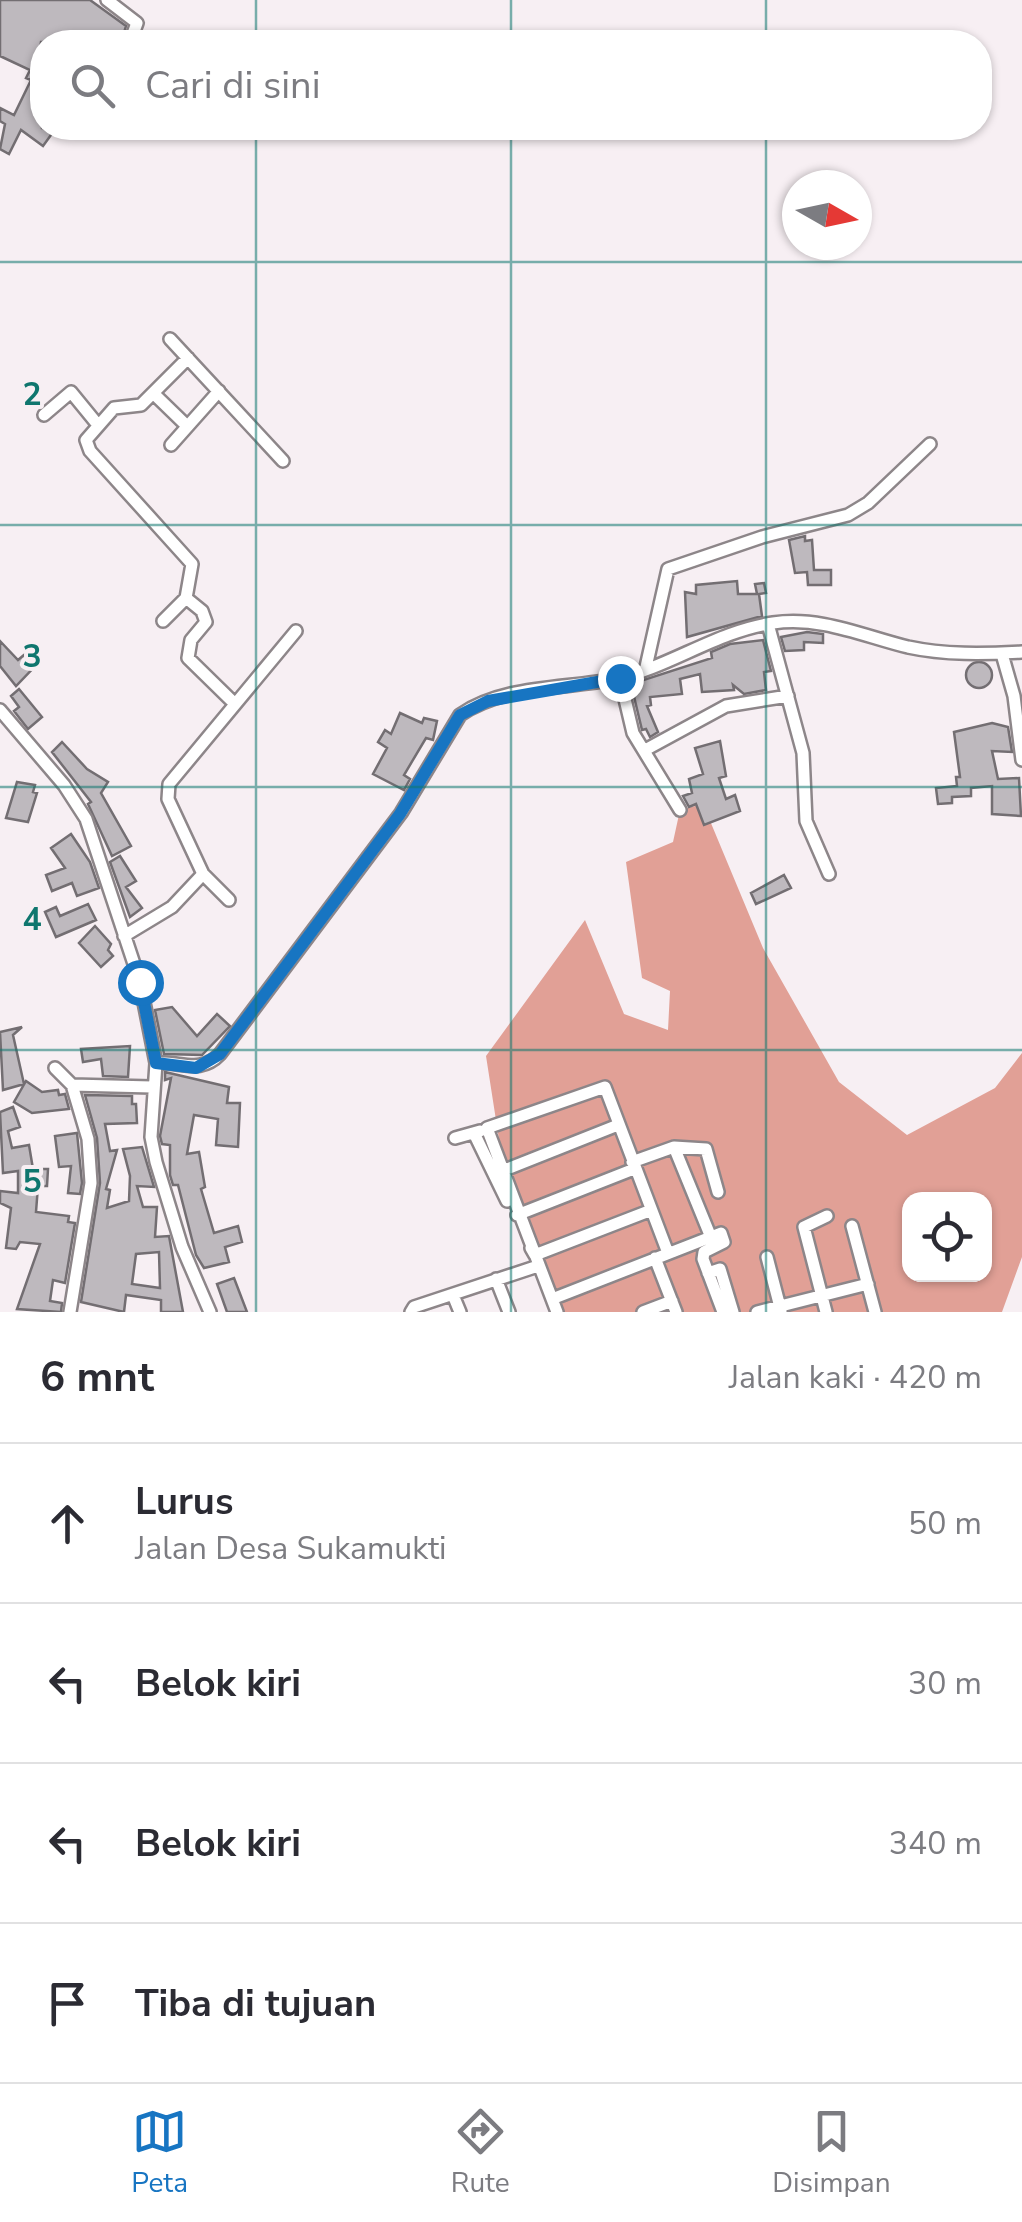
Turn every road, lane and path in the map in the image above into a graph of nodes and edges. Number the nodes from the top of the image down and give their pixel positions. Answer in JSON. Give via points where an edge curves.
{"nodes":[{"id":1,"x":107,"y":0,"type":"edge"},
{"id":2,"x":137,"y":30,"type":"edge"},
{"id":3,"x":170,"y":339,"type":"dead end"},
{"id":4,"x":188,"y":358,"type":"junction"},
{"id":5,"x":219,"y":392,"type":"junction"},
{"id":6,"x":153,"y":393,"type":"junction"},
{"id":7,"x":44,"y":415,"type":"dead end"},
{"id":8,"x":98,"y":425,"type":"junction"},
{"id":9,"x":187,"y":426,"type":"junction"},
{"id":10,"x":930,"y":444,"type":"dead end"},
{"id":11,"x":170,"y":445,"type":"dead end"},
{"id":12,"x":283,"y":462,"type":"dead end"},
{"id":13,"x":186,"y":598,"type":"junction"},
{"id":14,"x":163,"y":621,"type":"dead end"},
{"id":15,"x":768,"y":624,"type":"junction"},
{"id":16,"x":296,"y":631,"type":"dead end"},
{"id":17,"x":1022,"y":652,"type":"edge"},
{"id":18,"x":1002,"y":654,"type":"junction"},
{"id":19,"x":646,"y":666,"type":"junction"},
{"id":20,"x":620,"y":678,"type":"junction"},
{"id":21,"x":788,"y":696,"type":"junction"},
{"id":22,"x":236,"y":704,"type":"junction"},
{"id":23,"x":0,"y":710,"type":"edge"},
{"id":24,"x":644,"y":750,"type":"junction"},
{"id":25,"x":1022,"y":760,"type":"edge"},
{"id":26,"x":680,"y":810,"type":"dead end"},
{"id":27,"x":203,"y":874,"type":"junction"},
{"id":28,"x":829,"y":874,"type":"dead end"},
{"id":29,"x":230,"y":900,"type":"dead end"},
{"id":30,"x":124,"y":936,"type":"junction"},
{"id":31,"x":156,"y":1063,"type":"junction"},
{"id":32,"x":56,"y":1068,"type":"dead end"},
{"id":33,"x":72,"y":1085,"type":"junction"},
{"id":34,"x":152,"y":1087,"type":"junction"},
{"id":35,"x":618,"y":1125,"type":"junction"},
{"id":36,"x":487,"y":1128,"type":"junction"},
{"id":37,"x":474,"y":1132,"type":"junction"},
{"id":38,"x":455,"y":1138,"type":"dead end"},
{"id":39,"x":674,"y":1146,"type":"junction"},
{"id":40,"x":633,"y":1165,"type":"junction"},
{"id":41,"x":499,"y":1172,"type":"junction"},
{"id":42,"x":718,"y":1192,"type":"dead end"},
{"id":43,"x":649,"y":1210,"type":"junction"},
{"id":44,"x":518,"y":1214,"type":"junction"},
{"id":45,"x":828,"y":1216,"type":"dead end"},
{"id":46,"x":852,"y":1226,"type":"dead end"},
{"id":47,"x":710,"y":1235,"type":"junction"},
{"id":48,"x":662,"y":1256,"type":"junction"},
{"id":49,"x":767,"y":1257,"type":"dead end"},
{"id":50,"x":536,"y":1260,"type":"junction"},
{"id":51,"x":708,"y":1273,"type":"junction"},
{"id":52,"x":496,"y":1279,"type":"junction"},
{"id":53,"x":868,"y":1284,"type":"junction"},
{"id":54,"x":822,"y":1294,"type":"junction"},
{"id":55,"x":453,"y":1295,"type":"junction"},
{"id":56,"x":554,"y":1306,"type":"edge"},
{"id":57,"x":674,"y":1306,"type":"edge"},
{"id":58,"x":781,"y":1308,"type":"edge"},
{"id":59,"x":70,"y":1312,"type":"edge"},
{"id":60,"x":210,"y":1312,"type":"edge"},
{"id":61,"x":411,"y":1312,"type":"edge"},
{"id":62,"x":460,"y":1312,"type":"edge"},
{"id":63,"x":508,"y":1312,"type":"edge"},
{"id":64,"x":644,"y":1312,"type":"edge"},
{"id":65,"x":723,"y":1312,"type":"edge"},
{"id":66,"x":733,"y":1312,"type":"edge"},
{"id":67,"x":757,"y":1312,"type":"edge"},
{"id":68,"x":826,"y":1312,"type":"edge"},
{"id":69,"x":875,"y":1312,"type":"edge"}],
"edges":[{"from":1,"to":2,"type":"street","via":[[134,18]]},
{"from":3,"to":4,"type":"street"},
{"from":4,"to":5,"type":"street"},
{"from":4,"to":6,"type":"street"},
{"from":5,"to":9,"type":"street"},
{"from":5,"to":12,"type":"street"},
{"from":6,"to":8,"type":"street","via":[[141,405],[114,408]]},
{"from":6,"to":9,"type":"street"},
{"from":7,"to":8,"type":"street","via":[[71,392]]},
{"from":8,"to":13,"type":"street","via":[[86,440],[90,451],[192,564]]},
{"from":9,"to":11,"type":"street"},
{"from":10,"to":19,"type":"street","via":[[848,515],[668,570]]},
{"from":13,"to":14,"type":"street"},
{"from":13,"to":22,"type":"street","via":[[206,622],[191,640],[188,658]]},
{"from":15,"to":18,"type":"street","via":[[844,627],[909,647]]},
{"from":15,"to":19,"type":"street"},
{"from":15,"to":21,"type":"street"},
{"from":16,"to":22,"type":"street"},
{"from":17,"to":18,"type":"street"},
{"from":18,"to":25,"type":"street"},
{"from":19,"to":20,"type":"street"},
{"from":20,"to":24,"type":"street","via":[[633,733]]},
{"from":20,"to":31,"type":"street","via":[[488,701],[460,715],[400,814],[220,1054],[196,1068]]},
{"from":21,"to":24,"type":"street","via":[[726,706]]},
{"from":21,"to":28,"type":"street","via":[[803,754],[806,821]]},
{"from":22,"to":27,"type":"street","via":[[167,790]]},
{"from":23,"to":30,"type":"street","via":[[86,819]]},
{"from":24,"to":26,"type":"street"},
{"from":27,"to":29,"type":"street"},
{"from":27,"to":30,"type":"street","via":[[172,907]]},
{"from":30,"to":31,"type":"street"},
{"from":31,"to":34,"type":"street"},
{"from":32,"to":33,"type":"street"},
{"from":33,"to":34,"type":"street"},
{"from":33,"to":59,"type":"street","via":[[88,1139],[90,1183]]},
{"from":34,"to":60,"type":"street","via":[[156,1162]]},
{"from":35,"to":36,"type":"street","via":[[600,1086]]},
{"from":35,"to":40,"type":"street"},
{"from":35,"to":41,"type":"street"},
{"from":36,"to":37,"type":"street"},
{"from":36,"to":41,"type":"street"},
{"from":37,"to":38,"type":"street"},
{"from":37,"to":41,"type":"street"},
{"from":39,"to":40,"type":"street"},
{"from":39,"to":42,"type":"street","via":[[706,1149]]},
{"from":39,"to":47,"type":"street"},
{"from":40,"to":43,"type":"street"},
{"from":40,"to":44,"type":"street"},
{"from":41,"to":44,"type":"street"},
{"from":43,"to":48,"type":"street"},
{"from":43,"to":50,"type":"street"},
{"from":44,"to":50,"type":"street"},
{"from":45,"to":54,"type":"street","via":[[804,1227]]},
{"from":46,"to":53,"type":"street"},
{"from":47,"to":48,"type":"street"},
{"from":47,"to":51,"type":"street","via":[[725,1238],[703,1254]]},
{"from":48,"to":56,"type":"street"},
{"from":48,"to":57,"type":"street"},
{"from":49,"to":58,"type":"street"},
{"from":50,"to":52,"type":"street"},
{"from":50,"to":56,"type":"street"},
{"from":51,"to":65,"type":"street"},
{"from":51,"to":66,"type":"street","via":[[720,1269]]},
{"from":52,"to":55,"type":"street"},
{"from":52,"to":63,"type":"street"},
{"from":53,"to":54,"type":"street"},
{"from":53,"to":69,"type":"street"},
{"from":54,"to":58,"type":"street"},
{"from":54,"to":68,"type":"street"},
{"from":55,"to":61,"type":"street"},
{"from":55,"to":62,"type":"street"},
{"from":57,"to":64,"type":"street"},
{"from":58,"to":67,"type":"street"}]}
